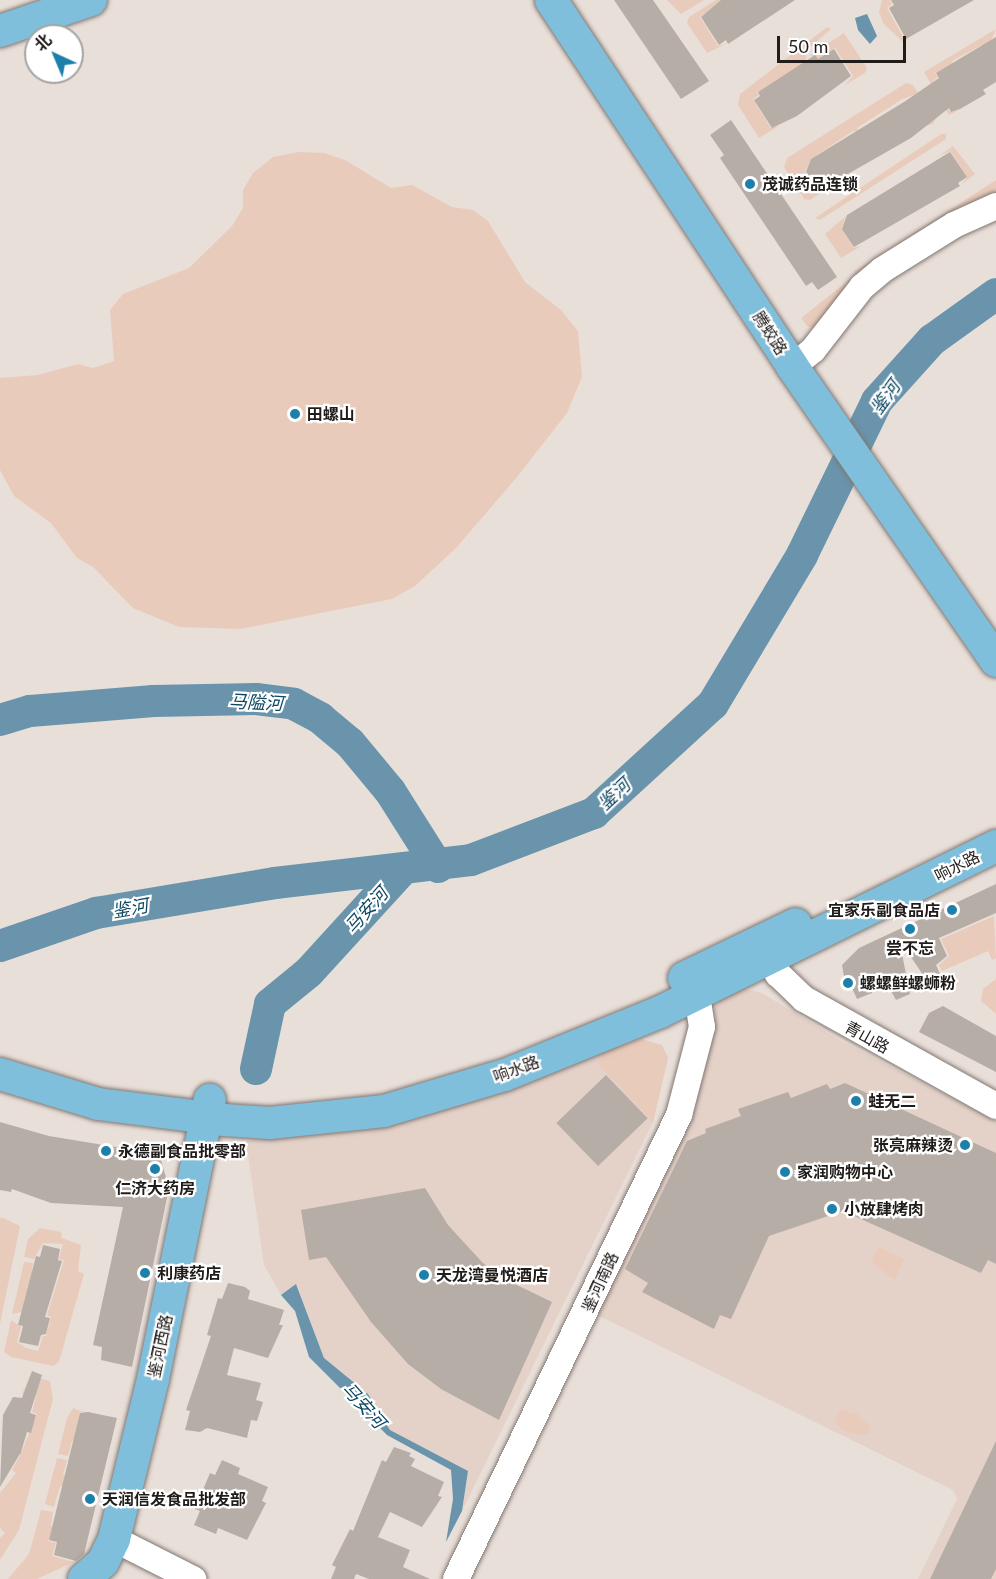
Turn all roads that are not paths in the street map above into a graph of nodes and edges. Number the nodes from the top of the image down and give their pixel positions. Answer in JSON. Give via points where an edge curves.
{"nodes":[{"id":1,"x":551,"y":0,"type":"edge"},
{"id":2,"x":562,"y":0,"type":"edge"},
{"id":3,"x":73,"y":2,"type":"edge"},
{"id":4,"x":0,"y":20,"type":"edge"},
{"id":5,"x":0,"y":31,"type":"edge"},
{"id":6,"x":996,"y":206,"type":"edge"},
{"id":7,"x":801,"y":358,"type":"junction"},
{"id":8,"x":815,"y":390,"type":"junction"},
{"id":9,"x":898,"y":510,"type":"junction"},
{"id":10,"x":996,"y":642,"type":"edge"},
{"id":11,"x":996,"y":661,"type":"edge"},
{"id":12,"x":996,"y":826,"type":"edge"},
{"id":13,"x":996,"y":846,"type":"edge"},
{"id":14,"x":772,"y":947,"type":"junction"},
{"id":15,"x":687,"y":988,"type":"junction"},
{"id":16,"x":0,"y":1056,"type":"edge"},
{"id":17,"x":0,"y":1074,"type":"edge"},
{"id":18,"x":996,"y":1088,"type":"edge"},
{"id":19,"x":996,"y":1106,"type":"edge"},
{"id":20,"x":217,"y":1110,"type":"junction"},
{"id":21,"x":116,"y":1554,"type":"edge"},
{"id":22,"x":84,"y":1579,"type":"edge"},
{"id":23,"x":168,"y":1579,"type":"edge"},
{"id":24,"x":193,"y":1579,"type":"edge"},
{"id":25,"x":440,"y":1579,"type":"edge"},
{"id":26,"x":456,"y":1579,"type":"edge"}],
"edges":[{"from":1,"to":8,"type":"main road","name":"腾蛟路"},
{"from":2,"to":7,"type":"main road","name":"腾蛟路"},
{"from":3,"to":4,"type":"main road"},
{"from":3,"to":5,"type":"main road"},
{"from":6,"to":7,"type":"street","via":[[954,225],[882,270],[862,287],[813,350]]},
{"from":7,"to":8,"type":"main road","name":"腾蛟路"},
{"from":8,"to":9,"type":"main road","name":"腾蛟路"},
{"from":9,"to":10,"type":"main road","name":"腾蛟路"},
{"from":9,"to":11,"type":"main road","name":"腾蛟路"},
{"from":12,"to":14,"type":"main road","name":"响水路"},
{"from":13,"to":14,"type":"main road","name":"响水路"},
{"from":14,"to":15,"type":"main road","name":"响水路"},
{"from":14,"to":18,"type":"street","name":"青山路","via":[[801,979],[829,1000]]},
{"from":14,"to":19,"type":"street","name":"青山路","via":[[788,985],[821,1011]]},
{"from":15,"to":20,"type":"main road","name":"响水路","via":[[505,1075],[417,1102],[331,1119],[270,1123]]},
{"from":15,"to":25,"type":"street","name":"鉴河南路","via":[[687,1036],[664,1114]]},
{"from":15,"to":26,"type":"street","name":"鉴河南路","via":[[700,1040],[673,1128]]},
{"from":16,"to":20,"type":"main road","name":"响水路","via":[[114,1089]]},
{"from":17,"to":20,"type":"main road","name":"响水路","via":[[98,1104]]},
{"from":20,"to":21,"type":"main road","name":"鉴河西路"},
{"from":21,"to":22,"type":"main road","name":"鉴河西路"},
{"from":21,"to":23,"type":"street"},
{"from":21,"to":24,"type":"street"}]}
